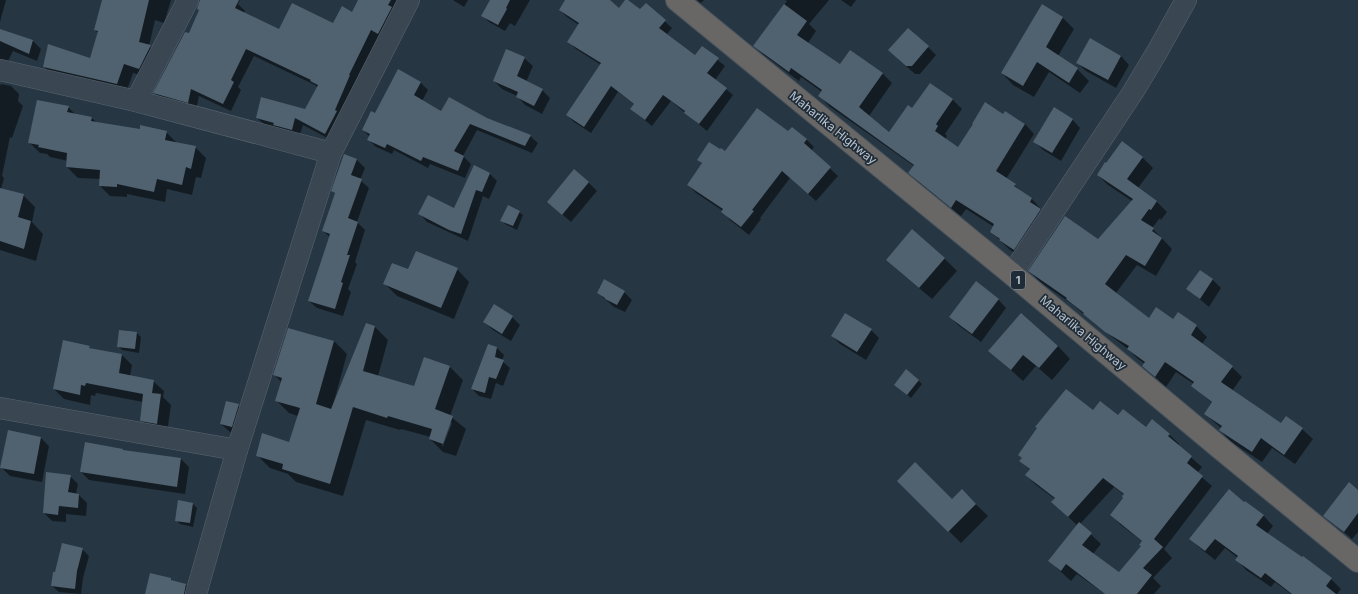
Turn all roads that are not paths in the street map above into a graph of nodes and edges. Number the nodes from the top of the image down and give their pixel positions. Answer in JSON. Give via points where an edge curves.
{"nodes":[{"id":1,"x":188,"y":0,"type":"edge"},
{"id":2,"x":409,"y":0,"type":"edge"},
{"id":3,"x":677,"y":0,"type":"edge"},
{"id":4,"x":1186,"y":0,"type":"edge"},
{"id":5,"x":0,"y":70,"type":"edge"},
{"id":6,"x":136,"y":102,"type":"junction"},
{"id":7,"x":331,"y":153,"type":"junction"},
{"id":8,"x":1012,"y":274,"type":"junction"},
{"id":9,"x":0,"y":408,"type":"edge"},
{"id":10,"x":237,"y":450,"type":"junction"},
{"id":11,"x":1358,"y":561,"type":"edge"},
{"id":12,"x":196,"y":594,"type":"edge"}],
"edges":[{"from":1,"to":6,"type":"street"},
{"from":2,"to":7,"type":"street"},
{"from":3,"to":8,"type":"highway","name":"Maharlika Highway","number":"1"},
{"from":4,"to":8,"type":"street","via":[[1133,92]]},
{"from":5,"to":6,"type":"street"},
{"from":6,"to":7,"type":"street"},
{"from":7,"to":10,"type":"street"},
{"from":8,"to":11,"type":"highway","name":"Maharlika Highway","number":"1"},
{"from":9,"to":10,"type":"street"},
{"from":10,"to":12,"type":"street"}]}
